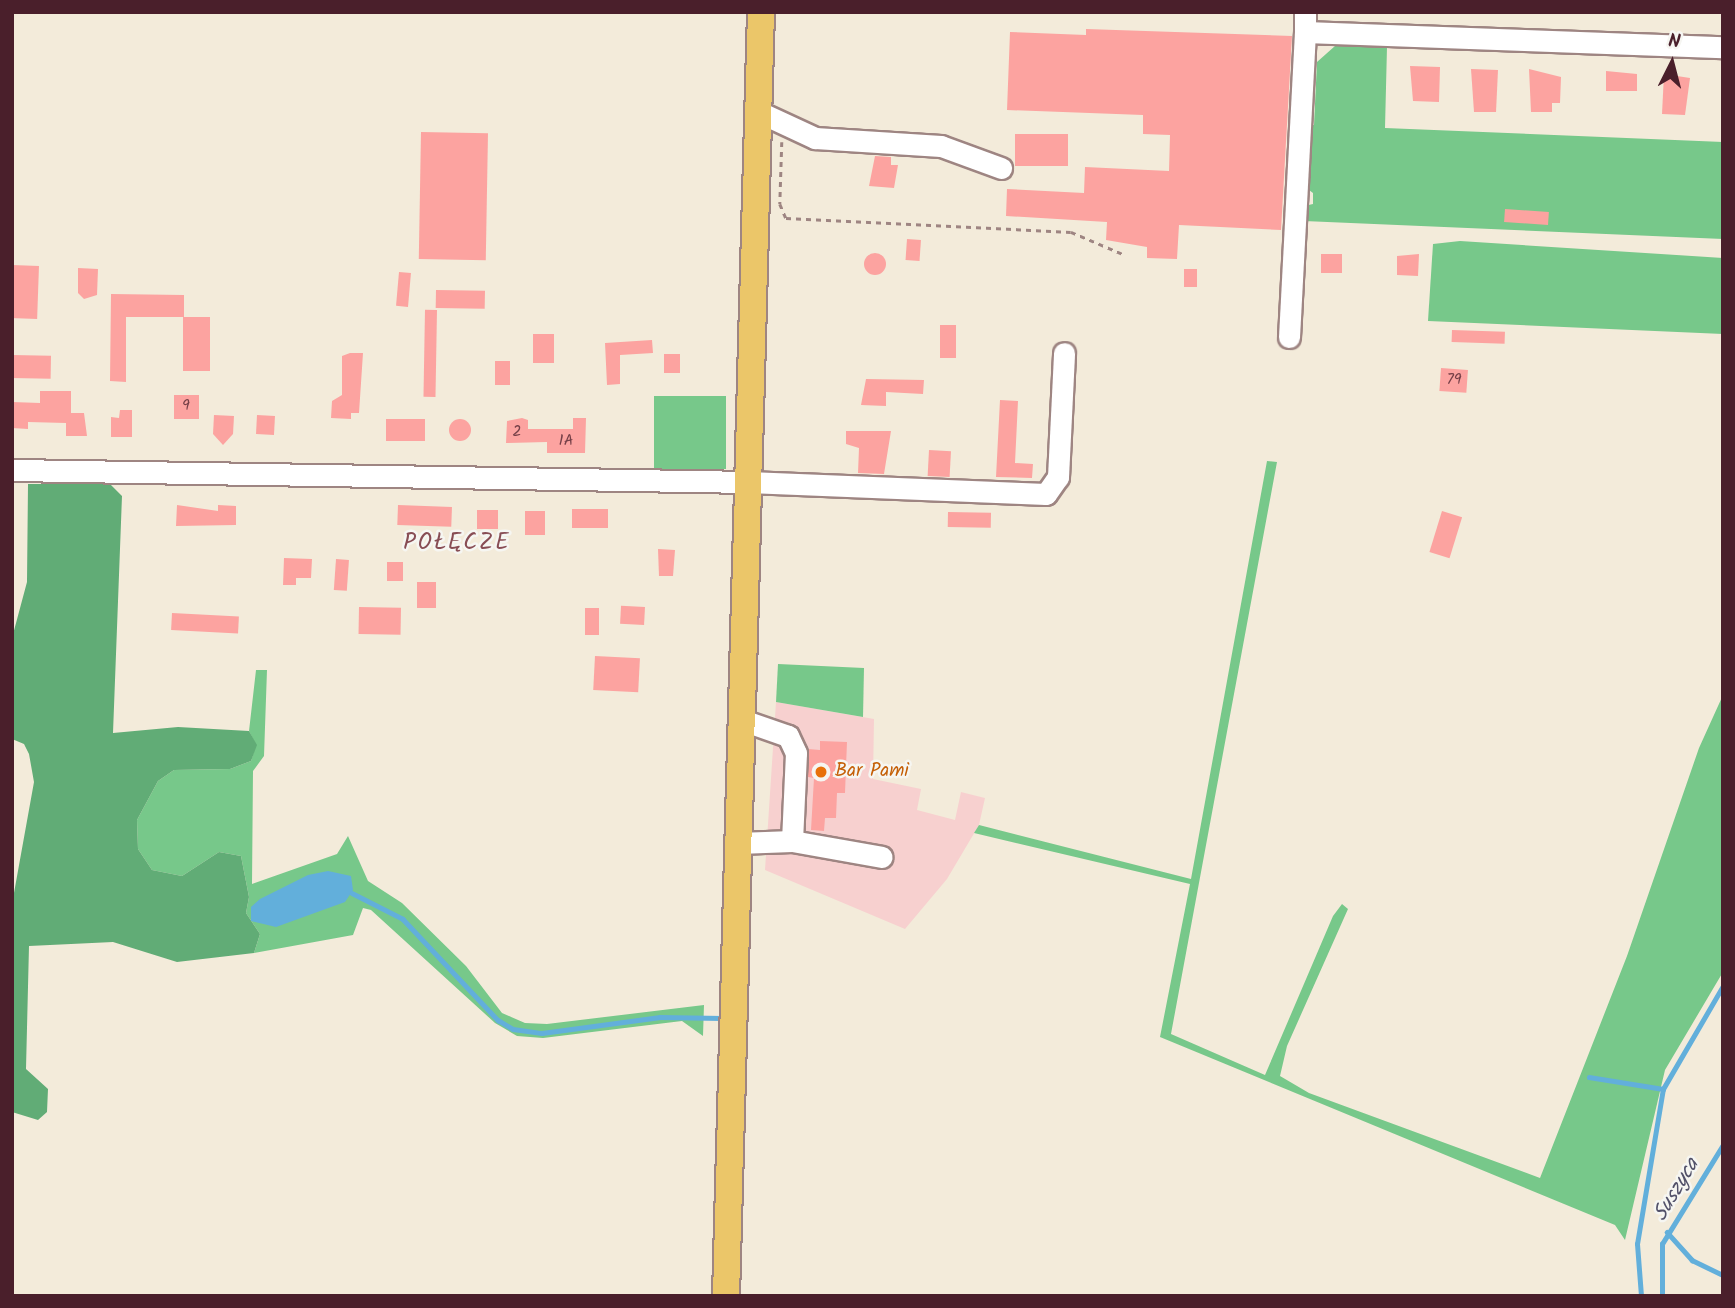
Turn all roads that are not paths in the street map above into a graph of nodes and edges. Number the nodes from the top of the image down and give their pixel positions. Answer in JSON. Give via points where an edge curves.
{"nodes":[{"id":1,"x":761,"y":12,"type":"edge"},
{"id":2,"x":1305,"y":22,"type":"edge"},
{"id":3,"x":1723,"y":47,"type":"edge"},
{"id":4,"x":769,"y":117,"type":"junction"},
{"id":5,"x":1001,"y":167,"type":"dead end"},
{"id":6,"x":1289,"y":337,"type":"dead end"},
{"id":7,"x":1065,"y":353,"type":"dead end"},
{"id":8,"x":12,"y":470,"type":"edge"},
{"id":9,"x":748,"y":482,"type":"junction"},
{"id":10,"x":741,"y":720,"type":"junction"},
{"id":11,"x":792,"y":841,"type":"junction"},
{"id":12,"x":738,"y":844,"type":"junction"},
{"id":13,"x":882,"y":857,"type":"dead end"},
{"id":14,"x":726,"y":1296,"type":"edge"}],
"edges":[{"from":1,"to":4,"type":"main road"},
{"from":2,"to":3,"type":"street"},
{"from":2,"to":6,"type":"street"},
{"from":4,"to":5,"type":"street","via":[[815,138],[941,146]]},
{"from":4,"to":9,"type":"main road"},
{"from":7,"to":9,"type":"street","via":[[1058,477],[1046,494]]},
{"from":8,"to":9,"type":"street"},
{"from":9,"to":10,"type":"main road"},
{"from":10,"to":11,"type":"street","via":[[777,731],[794,744]]},
{"from":10,"to":12,"type":"main road"},
{"from":11,"to":12,"type":"street"},
{"from":11,"to":13,"type":"street"},
{"from":12,"to":14,"type":"main road"}]}
